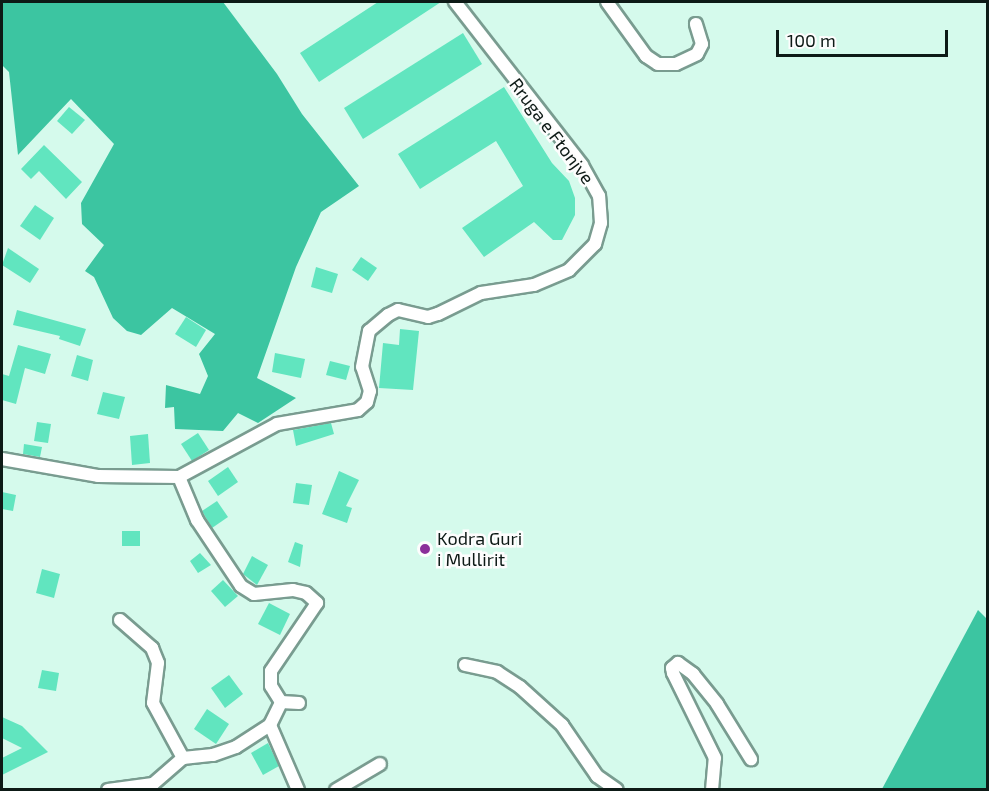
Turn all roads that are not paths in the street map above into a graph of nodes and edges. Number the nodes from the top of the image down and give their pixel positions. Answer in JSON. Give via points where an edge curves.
{"nodes":[{"id":1,"x":455,"y":2,"type":"edge"},
{"id":2,"x":607,"y":2,"type":"edge"},
{"id":3,"x":696,"y":24,"type":"dead end"},
{"id":4,"x":2,"y":459,"type":"edge"},
{"id":5,"x":179,"y":477,"type":"junction"},
{"id":6,"x":120,"y":620,"type":"dead end"},
{"id":7,"x":465,"y":665,"type":"dead end"},
{"id":8,"x":281,"y":702,"type":"junction"},
{"id":9,"x":299,"y":703,"type":"dead end"},
{"id":10,"x":270,"y":725,"type":"junction"},
{"id":11,"x":183,"y":758,"type":"junction"},
{"id":12,"x":751,"y":759,"type":"dead end"},
{"id":13,"x":380,"y":764,"type":"dead end"},
{"id":14,"x":108,"y":789,"type":"edge"},
{"id":15,"x":298,"y":789,"type":"edge"},
{"id":16,"x":336,"y":789,"type":"edge"},
{"id":17,"x":617,"y":789,"type":"edge"},
{"id":18,"x":712,"y":789,"type":"edge"}],
"edges":[{"from":1,"to":5,"type":"street","name":"Rruga e Ftonjve","via":[[582,165],[599,196],[601,223],[595,244],[569,270],[534,285],[481,293],[428,317],[404,312],[388,315],[369,331],[362,367],[370,392],[367,402],[358,410],[277,424]]},
{"from":2,"to":3,"type":"street","via":[[646,56],[658,64],[676,64],[697,54],[702,44]]},
{"from":4,"to":5,"type":"street","via":[[98,476]]},
{"from":5,"to":8,"type":"street","via":[[197,520],[242,586],[254,594],[292,590],[306,593],[317,603],[271,671],[271,686]]},
{"from":6,"to":11,"type":"street","via":[[152,648],[158,663],[153,704]]},
{"from":7,"to":17,"type":"street","via":[[497,672],[520,687],[562,725],[597,776]]},
{"from":8,"to":9,"type":"street"},
{"from":8,"to":10,"type":"street"},
{"from":10,"to":11,"type":"street","via":[[236,747],[213,755]]},
{"from":10,"to":15,"type":"street"},
{"from":11,"to":14,"type":"street","via":[[153,784]]},
{"from":12,"to":18,"type":"street","via":[[717,704],[693,674],[678,663],[672,668],[673,673],[715,758]]},
{"from":13,"to":16,"type":"street"}]}
